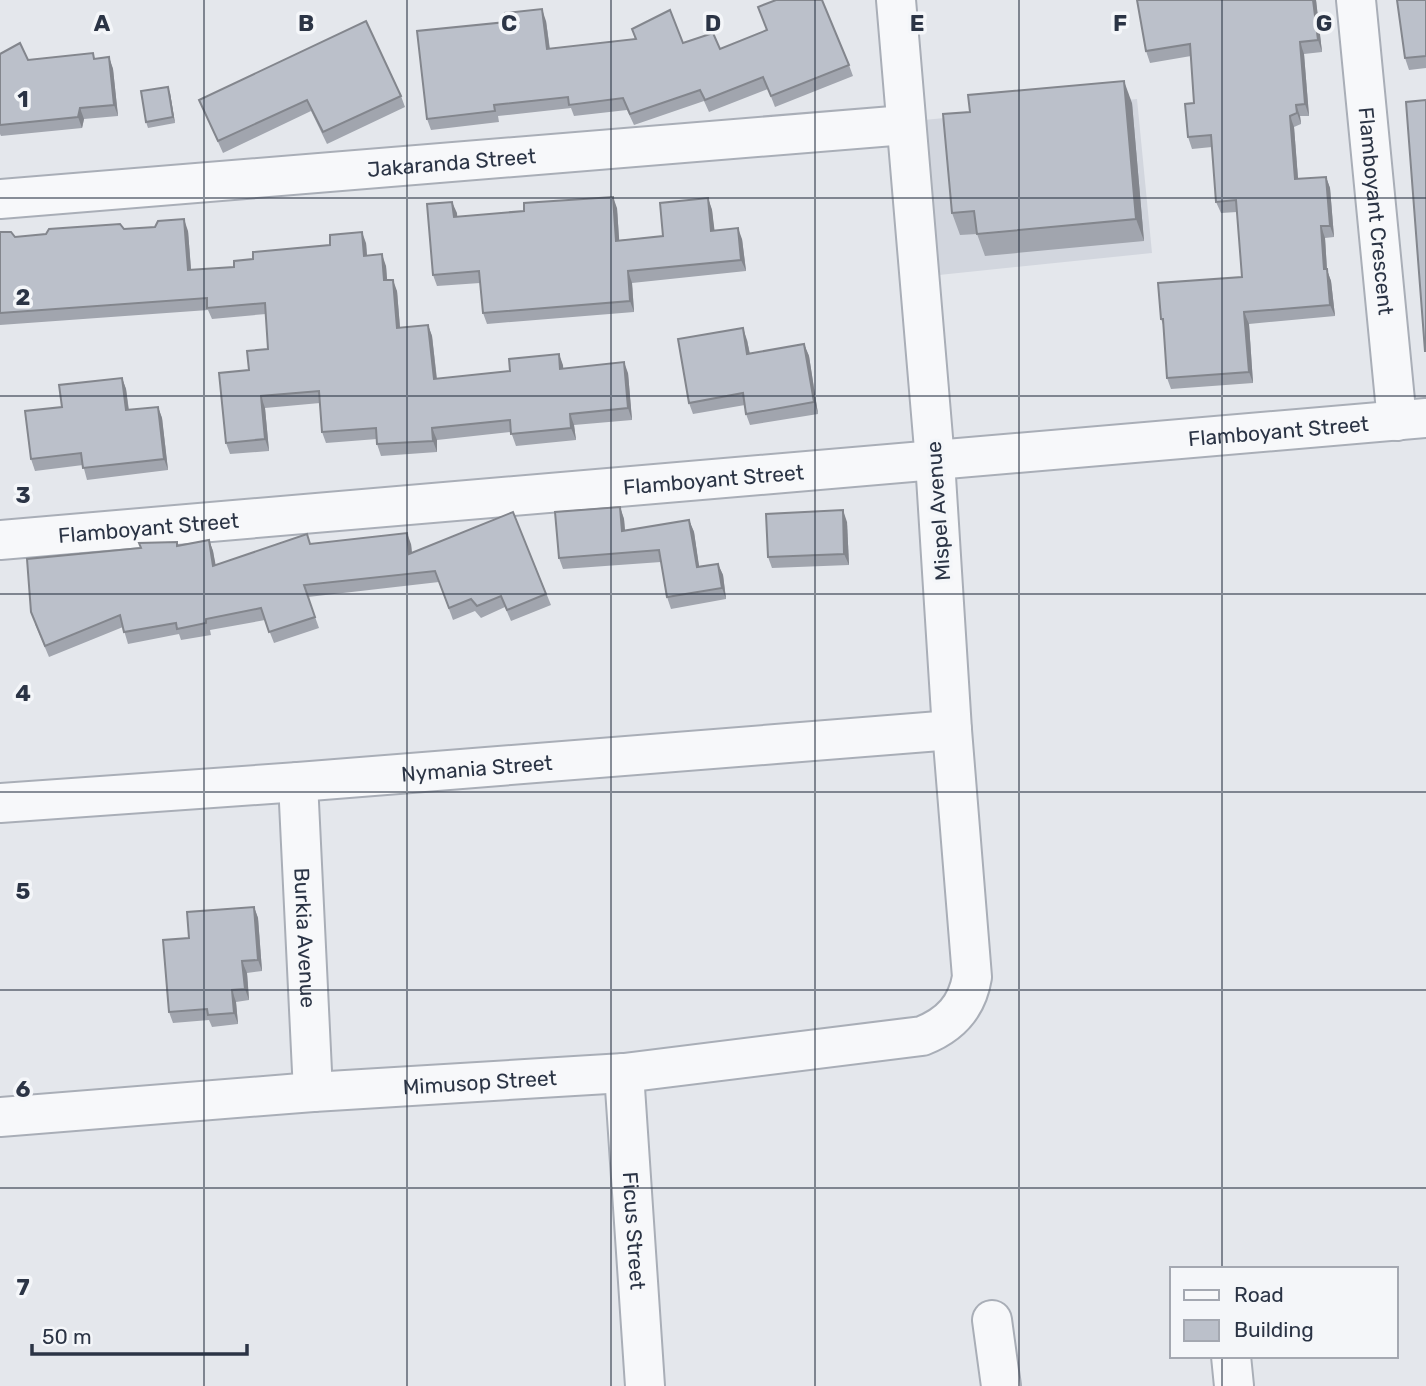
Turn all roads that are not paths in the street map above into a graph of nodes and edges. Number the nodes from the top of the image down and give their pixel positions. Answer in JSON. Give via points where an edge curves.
{"nodes":[{"id":1,"x":896,"y":0,"type":"edge"},
{"id":2,"x":1356,"y":0,"type":"edge"},
{"id":3,"x":905,"y":125,"type":"junction"},
{"id":4,"x":0,"y":199,"type":"edge"},
{"id":5,"x":1411,"y":419,"type":"edge"},
{"id":6,"x":935,"y":461,"type":"junction"},
{"id":7,"x":0,"y":540,"type":"edge"},
{"id":8,"x":952,"y":730,"type":"junction"},
{"id":9,"x":298,"y":782,"type":"junction"},
{"id":10,"x":0,"y":803,"type":"edge"},
{"id":11,"x":954,"y":1017,"type":"joint"},
{"id":12,"x":624,"y":1073,"type":"junction"},
{"id":13,"x":313,"y":1092,"type":"junction"},
{"id":14,"x":0,"y":1117,"type":"edge"},
{"id":15,"x":992,"y":1320,"type":"dead end"},
{"id":16,"x":1231,"y":1358,"type":"edge"},
{"id":17,"x":645,"y":1386,"type":"edge"},
{"id":18,"x":1001,"y":1386,"type":"edge"},
{"id":19,"x":1234,"y":1386,"type":"edge"}],
"edges":[{"from":1,"to":3,"type":"street","name":"Mispel Avenue"},
{"from":2,"to":5,"type":"street","name":"Flamboyant Crescent"},
{"from":3,"to":4,"type":"street","name":"Jakaranda Street"},
{"from":3,"to":6,"type":"street","name":"Mispel Avenue"},
{"from":5,"to":6,"type":"street","name":"Flamboyant Street"},
{"from":6,"to":7,"type":"street","name":"Flamboyant Street"},
{"from":6,"to":8,"type":"street","name":"Mispel Avenue"},
{"from":8,"to":9,"type":"street","name":"Nymania Street"},
{"from":8,"to":11,"type":"street","name":"Mispel Avenue","via":[[972,977],[969,996]]},
{"from":9,"to":10,"type":"street","name":"Nymania Street"},
{"from":9,"to":13,"type":"street","name":"Burkia Avenue"},
{"from":11,"to":12,"type":"street","name":"Mimusop Street","via":[[922,1036]]},
{"from":12,"to":13,"type":"street","name":"Mimusop Street"},
{"from":12,"to":17,"type":"street","name":"Ficus Street"},
{"from":13,"to":14,"type":"street","name":"Mimusop Street"},
{"from":15,"to":18,"type":"street"},
{"from":16,"to":19,"type":"street"}]}
